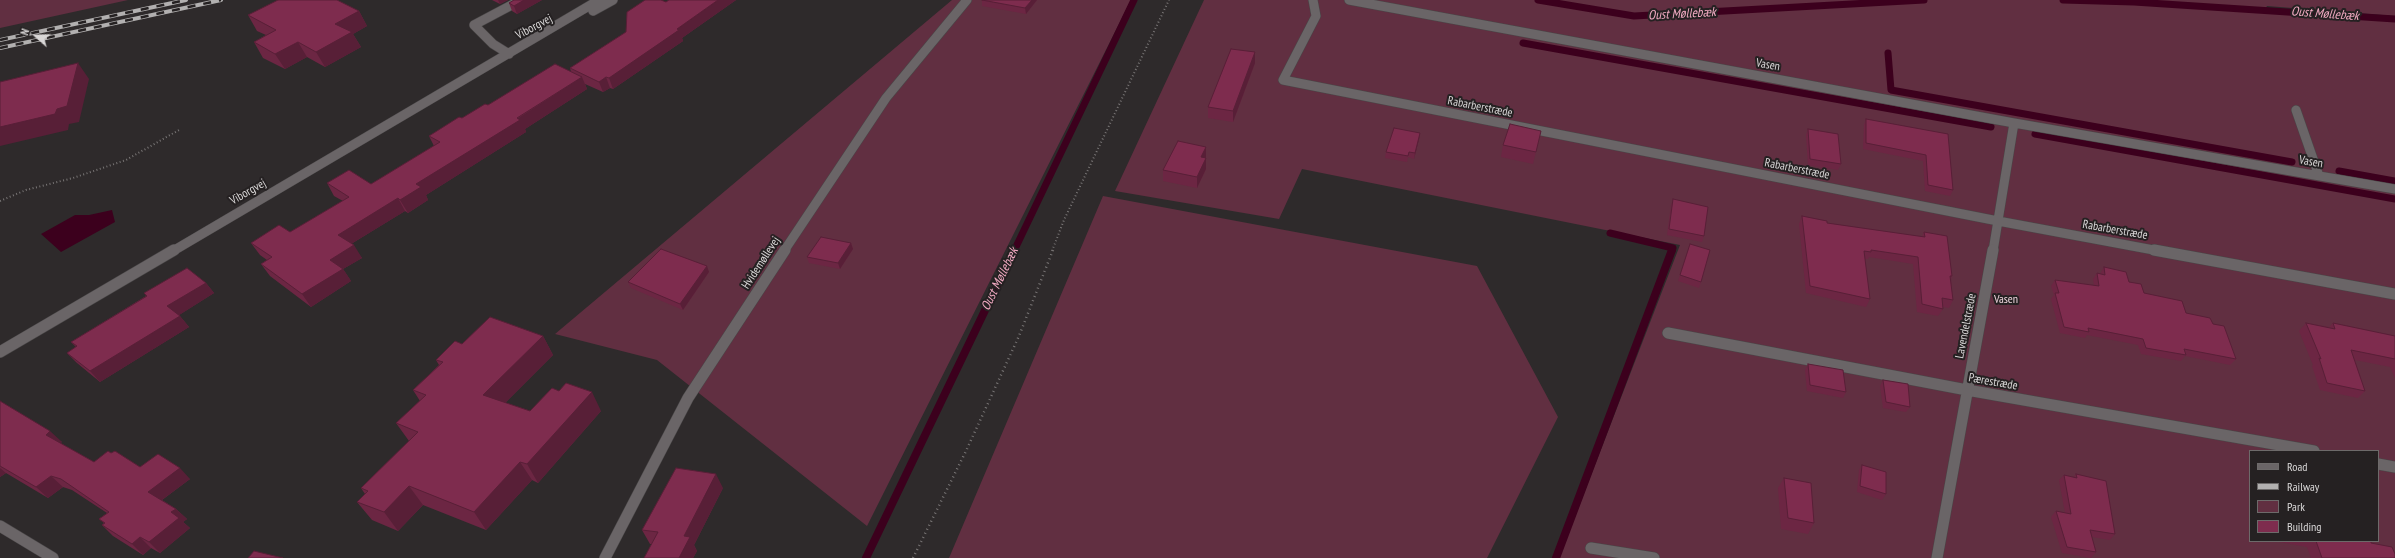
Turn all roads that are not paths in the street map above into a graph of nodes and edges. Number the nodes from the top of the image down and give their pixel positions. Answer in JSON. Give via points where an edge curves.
{"nodes":[{"id":1,"x":521,"y":0,"type":"edge"},
{"id":2,"x":599,"y":0,"type":"edge"},
{"id":3,"x":613,"y":0,"type":"edge"},
{"id":4,"x":967,"y":0,"type":"edge"},
{"id":5,"x":1313,"y":0,"type":"edge"},
{"id":6,"x":1349,"y":0,"type":"edge"},
{"id":7,"x":509,"y":54,"type":"junction"},
{"id":8,"x":2296,"y":110,"type":"dead end"},
{"id":9,"x":2014,"y":122,"type":"junction"},
{"id":10,"x":2319,"y":176,"type":"junction"},
{"id":11,"x":2395,"y":189,"type":"edge"},
{"id":12,"x":1998,"y":221,"type":"junction"},
{"id":13,"x":2395,"y":294,"type":"edge"},
{"id":14,"x":1668,"y":333,"type":"dead end"},
{"id":15,"x":0,"y":352,"type":"edge"},
{"id":16,"x":1967,"y":390,"type":"junction"},
{"id":17,"x":2308,"y":450,"type":"edge"},
{"id":18,"x":2379,"y":464,"type":"edge"},
{"id":19,"x":2395,"y":467,"type":"edge"},
{"id":20,"x":0,"y":526,"type":"edge"},
{"id":21,"x":1591,"y":548,"type":"dead end"},
{"id":22,"x":53,"y":558,"type":"edge"},
{"id":23,"x":605,"y":558,"type":"edge"},
{"id":24,"x":1654,"y":558,"type":"edge"},
{"id":25,"x":1937,"y":558,"type":"edge"}],
"edges":[{"from":1,"to":7,"type":"street","via":[[474,26],[493,44]]},
{"from":2,"to":7,"type":"street","name":"Viborgvej"},
{"from":3,"to":7,"type":"street","name":"Viborgvej"},
{"from":4,"to":23,"type":"street","name":"Hvidemøllevej","via":[[886,98],[688,398]]},
{"from":5,"to":12,"type":"street","name":"Rabarberstræde","via":[[1316,16],[1283,80]]},
{"from":6,"to":9,"type":"street","name":"Vasen"},
{"from":7,"to":15,"type":"street","name":"Viborgvej"},
{"from":8,"to":10,"type":"street"},
{"from":9,"to":10,"type":"street","name":"Vasen"},
{"from":9,"to":12,"type":"street","name":"Lavendelstræde"},
{"from":10,"to":11,"type":"street","name":"Vasen"},
{"from":12,"to":13,"type":"street","name":"Rabarberstræde"},
{"from":12,"to":16,"type":"street","name":"Lavendelstræde"},
{"from":14,"to":16,"type":"street","name":"Pærestræde"},
{"from":16,"to":17,"type":"street","name":"Pærestræde"},
{"from":16,"to":25,"type":"street","name":"Lavendelstræde"},
{"from":18,"to":19,"type":"street"},
{"from":20,"to":22,"type":"street"},
{"from":21,"to":24,"type":"street"}]}
